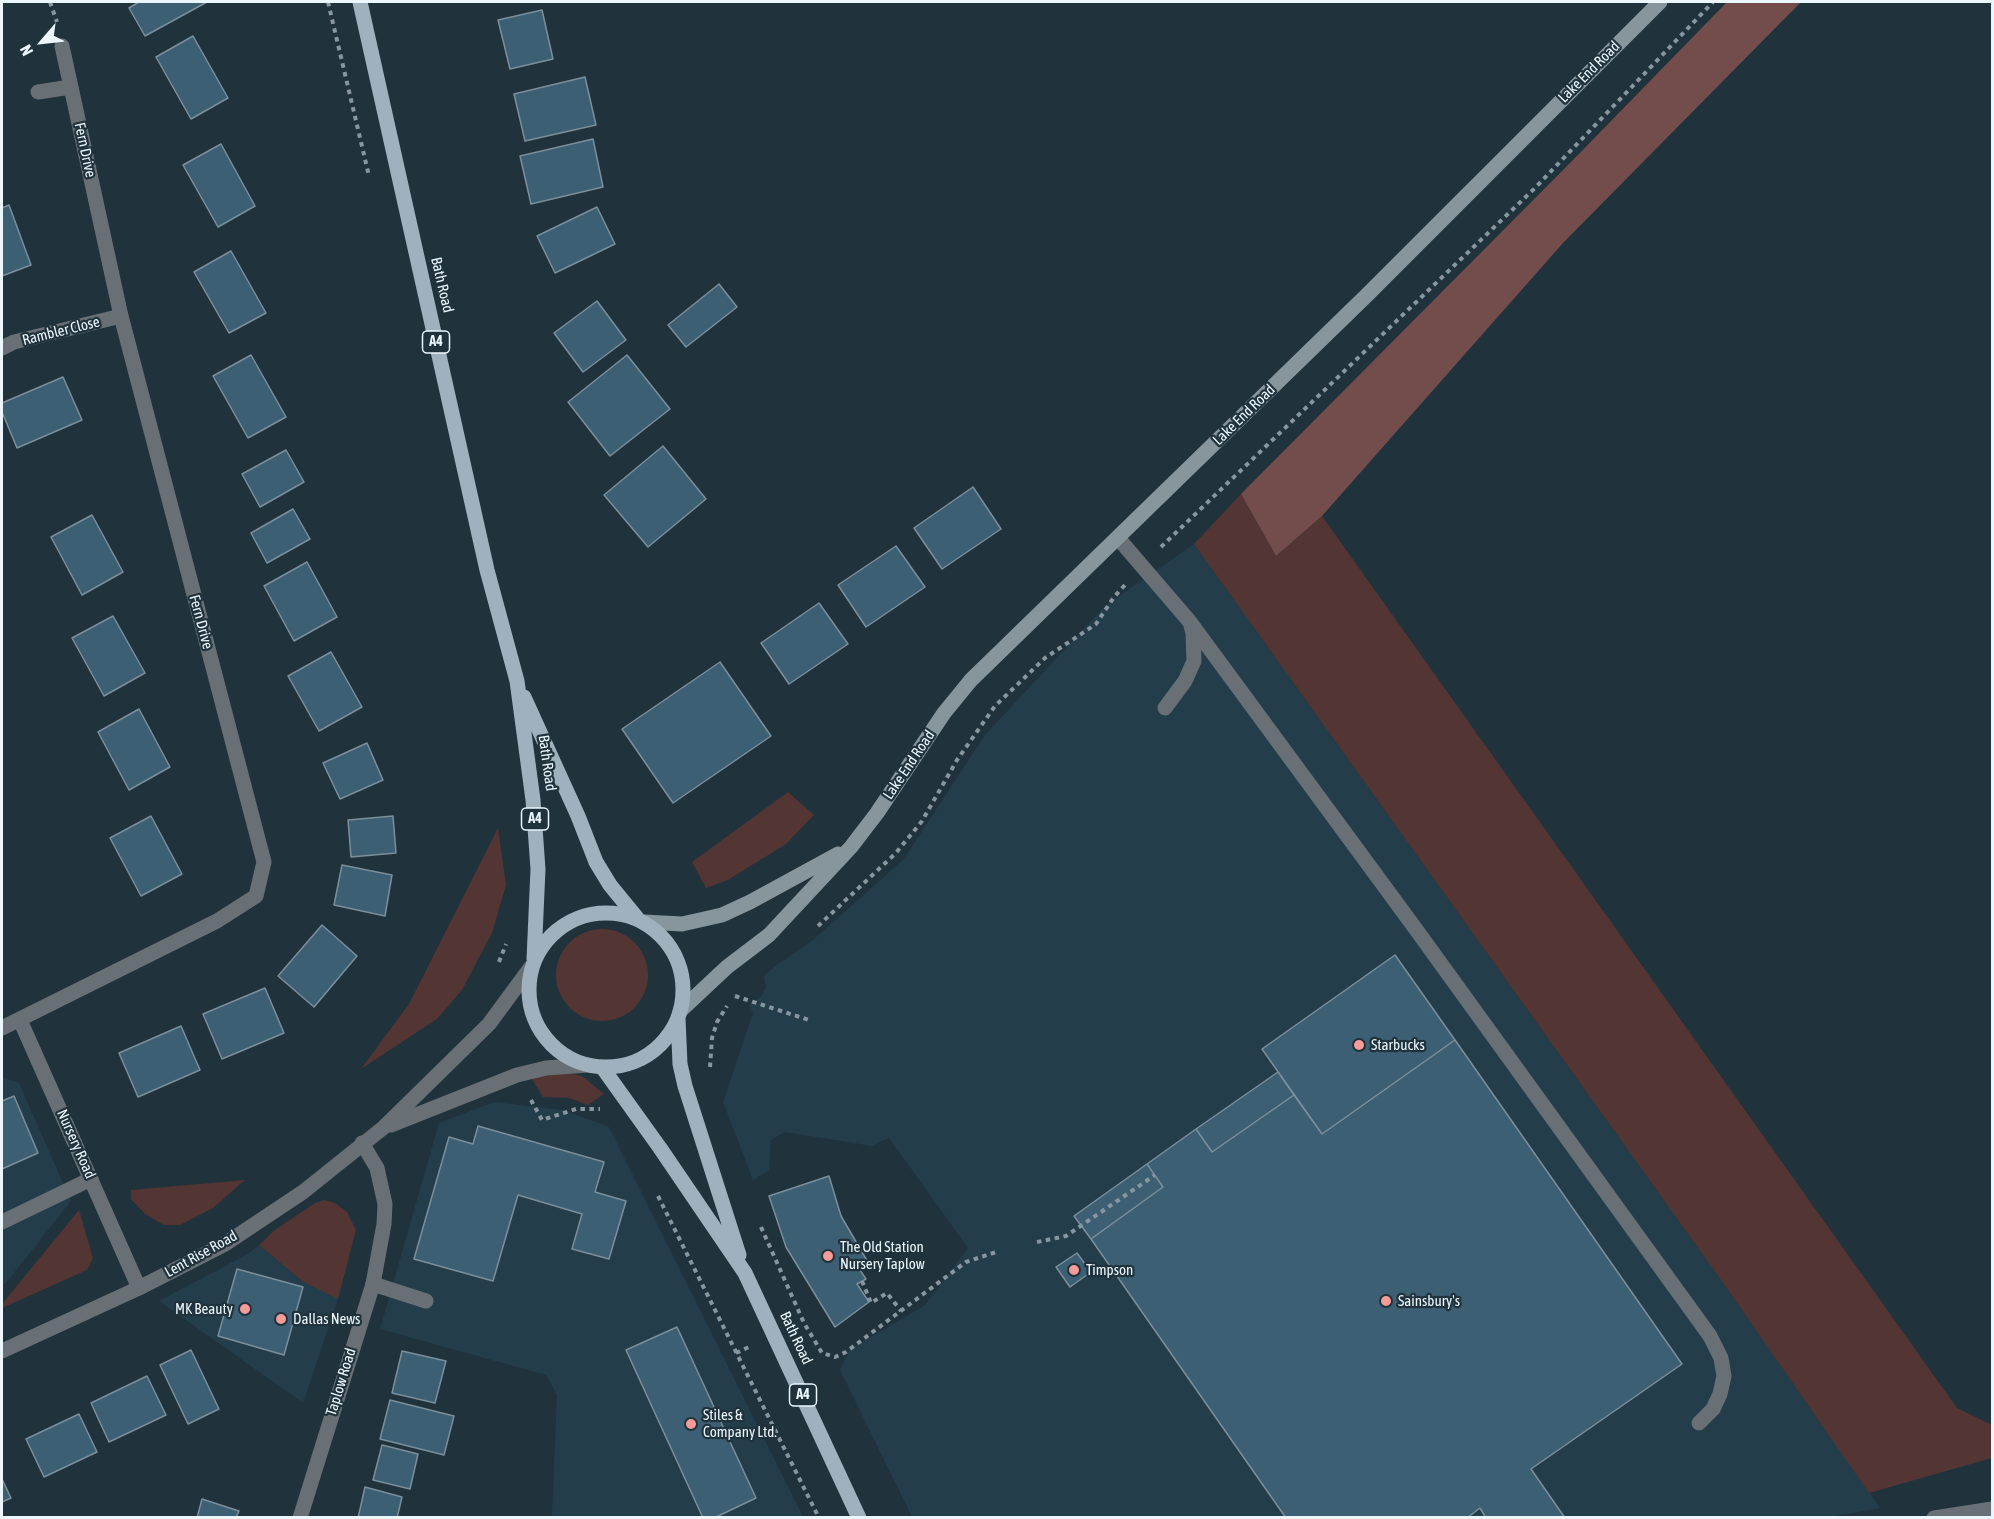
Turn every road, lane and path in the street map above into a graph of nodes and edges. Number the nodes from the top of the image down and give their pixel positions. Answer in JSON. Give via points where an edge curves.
{"nodes":[{"id":1,"x":328,"y":2,"type":"edge"},
{"id":2,"x":360,"y":2,"type":"edge"},
{"id":3,"x":1659,"y":2,"type":"edge"},
{"id":4,"x":1713,"y":2,"type":"edge"},
{"id":5,"x":62,"y":46,"type":"dead end"},
{"id":6,"x":71,"y":87,"type":"junction"},
{"id":7,"x":38,"y":92,"type":"dead end"},
{"id":8,"x":371,"y":187,"type":"dead end"},
{"id":9,"x":121,"y":316,"type":"junction"},
{"id":10,"x":2,"y":348,"type":"edge"},
{"id":11,"x":1119,"y":538,"type":"junction"},
{"id":12,"x":1142,"y":567,"type":"junction"},
{"id":13,"x":1190,"y":622,"type":"junction"},
{"id":14,"x":517,"y":681,"type":"junction"},
{"id":15,"x":1165,"y":708,"type":"dead end"},
{"id":16,"x":851,"y":847,"type":"junction"},
{"id":17,"x":641,"y":920,"type":"junction"},
{"id":18,"x":809,"y":933,"type":"dead end"},
{"id":19,"x":508,"y":937,"type":"dead end"},
{"id":20,"x":532,"y":963,"type":"junction"},
{"id":21,"x":496,"y":968,"type":"dead end"},
{"id":22,"x":743,"y":989,"type":"dead end"},
{"id":23,"x":735,"y":996,"type":"junction"},
{"id":24,"x":679,"y":1015,"type":"junction"},
{"id":25,"x":20,"y":1020,"type":"junction"},
{"id":26,"x":809,"y":1020,"type":"dead end"},
{"id":27,"x":2,"y":1028,"type":"edge"},
{"id":28,"x":595,"y":1066,"type":"junction"},
{"id":29,"x":710,"y":1073,"type":"dead end"},
{"id":30,"x":530,"y":1098,"type":"dead end"},
{"id":31,"x":607,"y":1108,"type":"dead end"},
{"id":32,"x":383,"y":1128,"type":"junction"},
{"id":33,"x":362,"y":1143,"type":"junction"},
{"id":34,"x":1155,"y":1175,"type":"dead end"},
{"id":35,"x":92,"y":1179,"type":"junction"},
{"id":36,"x":657,"y":1195,"type":"dead end"},
{"id":37,"x":758,"y":1221,"type":"dead end"},
{"id":38,"x":2,"y":1222,"type":"edge"},
{"id":39,"x":1037,"y":1242,"type":"dead end"},
{"id":40,"x":996,"y":1252,"type":"dead end"},
{"id":41,"x":745,"y":1273,"type":"junction"},
{"id":42,"x":861,"y":1281,"type":"dead end"},
{"id":43,"x":373,"y":1284,"type":"junction"},
{"id":44,"x":140,"y":1287,"type":"junction"},
{"id":45,"x":426,"y":1301,"type":"dead end"},
{"id":46,"x":901,"y":1311,"type":"junction"},
{"id":47,"x":2,"y":1351,"type":"edge"},
{"id":48,"x":1699,"y":1423,"type":"dead end"},
{"id":49,"x":1992,"y":1509,"type":"edge"},
{"id":50,"x":300,"y":1518,"type":"edge"},
{"id":51,"x":819,"y":1518,"type":"edge"},
{"id":52,"x":859,"y":1518,"type":"edge"},
{"id":53,"x":1934,"y":1518,"type":"edge"}],
"edges":[{"from":1,"to":8,"type":"path"},
{"from":2,"to":14,"type":"main road","name":"Bath Road","number":"A4","via":[[487,570]]},
{"from":3,"to":11,"type":"main road","name":"Lake End Road"},
{"from":4,"to":12,"type":"path","via":[[1535,188]]},
{"from":5,"to":6,"type":"street","name":"Fern Drive"},
{"from":6,"to":7,"type":"street"},
{"from":6,"to":9,"type":"street","name":"Fern Drive"},
{"from":9,"to":10,"type":"street","name":"Rambler Close"},
{"from":9,"to":25,"type":"street","name":"Fern Drive","via":[[264,862],[256,896],[217,921]]},
{"from":11,"to":12,"type":"street"},
{"from":11,"to":16,"type":"main road","name":"Lake End Road","via":[[971,680]]},
{"from":12,"to":13,"type":"street"},
{"from":12,"to":18,"type":"path","via":[[1096,624],[1046,658],[995,706],[957,760],[922,821],[896,853]]},
{"from":13,"to":15,"type":"street","via":[[1194,661]]},
{"from":13,"to":48,"type":"street","via":[[1710,1336],[1721,1358],[1724,1376],[1713,1409]]},
{"from":14,"to":17,"type":"main road","name":"Bath Road","number":"A4","via":[[596,862],[610,885]]},
{"from":14,"to":20,"type":"main road","name":"Bath Road","number":"A4","via":[[534,800],[538,869]]},
{"from":16,"to":17,"type":"main road","name":"Lake End Road","via":[[722,915],[682,924]]},
{"from":16,"to":24,"type":"main road","name":"Lake End Road","via":[[769,935],[727,967]]},
{"from":17,"to":20,"type":"main road","via":[[599,912],[577,917],[544,942]]},
{"from":17,"to":24,"type":"main road","via":[[664,938],[678,961],[683,986]]},
{"from":19,"to":21,"type":"path"},
{"from":20,"to":28,"type":"main road","via":[[528,992],[540,1032],[569,1058]]},
{"from":20,"to":32,"type":"street","name":"Lent Rise Road","via":[[489,1024]]},
{"from":22,"to":23,"type":"path"},
{"from":23,"to":26,"type":"path"},
{"from":23,"to":29,"type":"path","via":[[717,1022]]},
{"from":24,"to":28,"type":"main road","via":[[665,1040],[647,1056],[626,1065]]},
{"from":24,"to":41,"type":"main road","name":"Bath Road","number":"A4","via":[[680,1064],[685,1086]]},
{"from":25,"to":27,"type":"street"},
{"from":25,"to":35,"type":"street","name":"Nursery Road"},
{"from":28,"to":32,"type":"street","name":"Lent Rise Road","via":[[557,1066],[517,1075]]},
{"from":28,"to":41,"type":"main road","name":"Bath Road","number":"A4","via":[[660,1148]]},
{"from":30,"to":31,"type":"path","via":[[542,1120],[576,1109]]},
{"from":32,"to":33,"type":"street","name":"Lent Rise Road"},
{"from":33,"to":43,"type":"street","name":"Taplow Road","via":[[377,1168],[385,1204]]},
{"from":33,"to":44,"type":"street","name":"Lent Rise Road","via":[[303,1192],[225,1244]]},
{"from":34,"to":39,"type":"path","via":[[1066,1236]]},
{"from":35,"to":38,"type":"street"},
{"from":35,"to":44,"type":"street","name":"Nursery Road"},
{"from":36,"to":51,"type":"path"},
{"from":37,"to":46,"type":"path","via":[[804,1323],[822,1353],[835,1357],[846,1352]]},
{"from":40,"to":46,"type":"path","via":[[966,1262]]},
{"from":41,"to":52,"type":"main road","name":"Bath Road","number":"A4"},
{"from":42,"to":46,"type":"path","via":[[871,1303],[887,1293]]},
{"from":43,"to":45,"type":"street"},
{"from":43,"to":50,"type":"street","name":"Taplow Road"},
{"from":44,"to":47,"type":"street","name":"Lent Rise Road"},
{"from":49,"to":53,"type":"street"}]}
